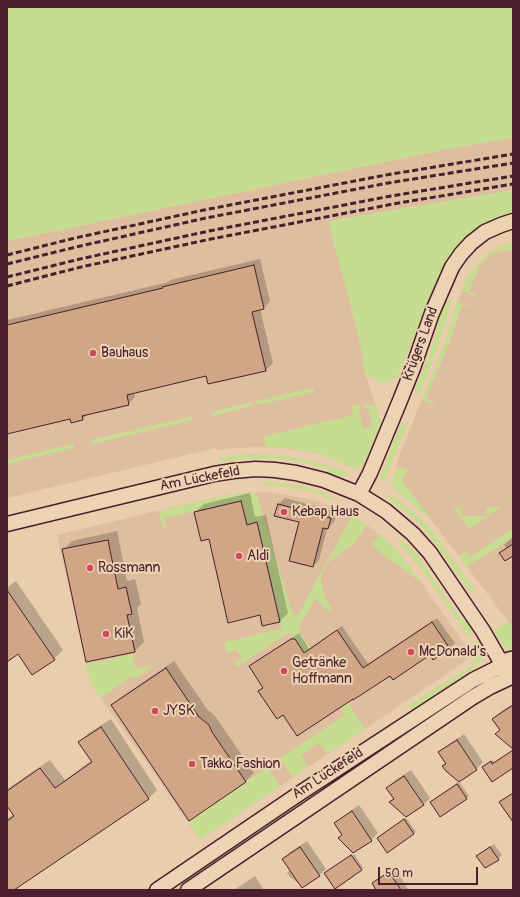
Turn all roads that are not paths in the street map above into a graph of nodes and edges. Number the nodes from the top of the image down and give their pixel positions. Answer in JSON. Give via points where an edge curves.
{"nodes":[{"id":1,"x":513,"y":221,"type":"edge"},
{"id":2,"x":359,"y":494,"type":"junction"},
{"id":3,"x":7,"y":524,"type":"edge"},
{"id":4,"x":510,"y":670,"type":"edge"},
{"id":5,"x":157,"y":890,"type":"edge"},
{"id":6,"x":188,"y":890,"type":"edge"}],
"edges":[{"from":1,"to":2,"type":"street","name":"Krügers Land","via":[[485,232],[471,243],[452,267],[399,403]]},
{"from":2,"to":3,"type":"street","name":"Am Lückefeld","via":[[324,480],[296,473],[256,469],[214,474]]},
{"from":2,"to":4,"type":"street","name":"Am Lückefeld","via":[[386,511],[413,534],[430,553]]},
{"from":4,"to":5,"type":"street","name":"Am Lückefeld","via":[[473,680],[309,786]]},
{"from":4,"to":6,"type":"street","name":"Am Lückefeld","via":[[490,687]]}]}
